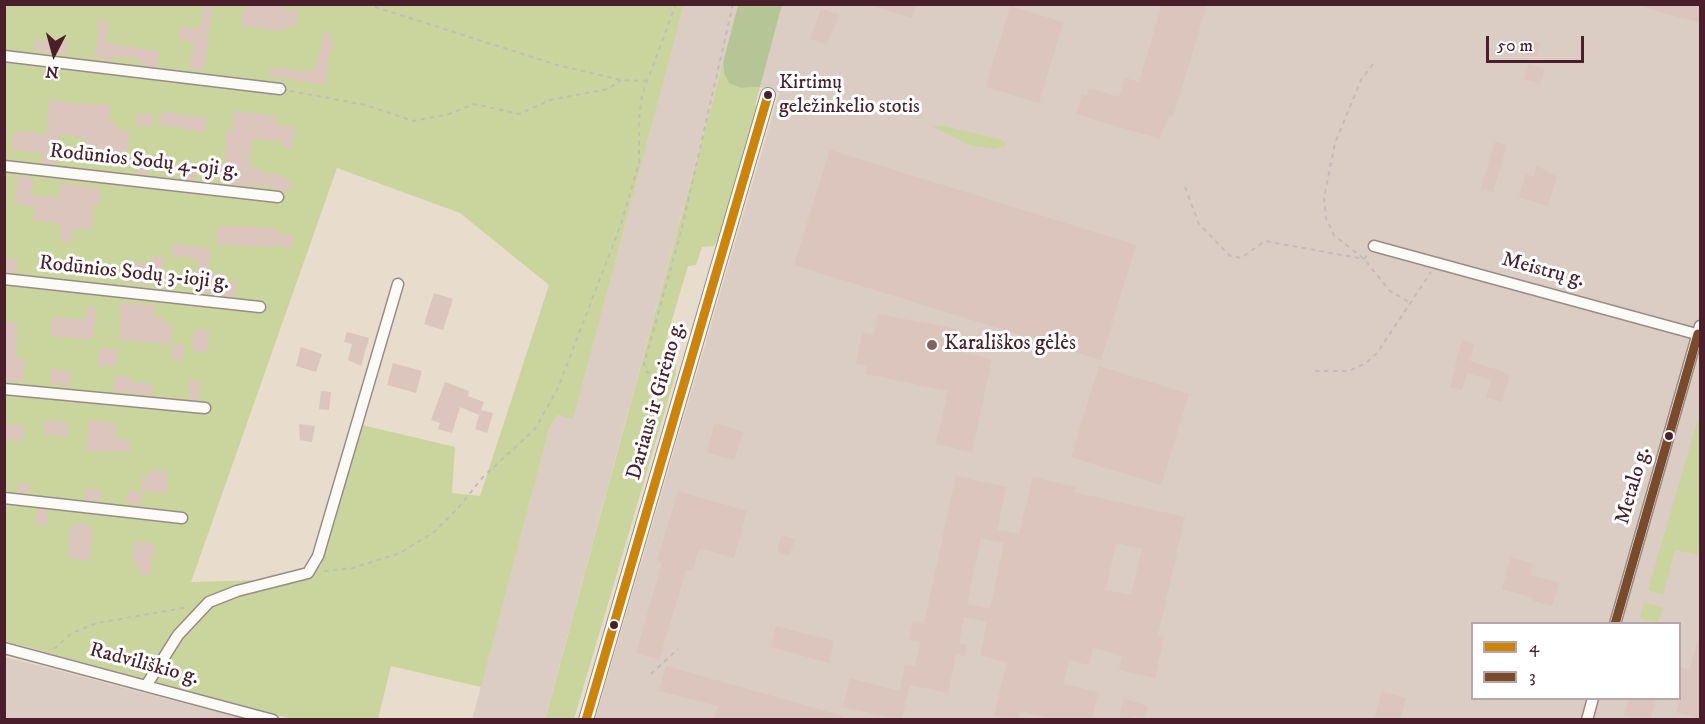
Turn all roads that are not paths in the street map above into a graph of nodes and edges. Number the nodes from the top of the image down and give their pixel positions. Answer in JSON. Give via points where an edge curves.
{"nodes":[{"id":1,"x":4,"y":56,"type":"edge"},
{"id":2,"x":280,"y":89,"type":"road end"},
{"id":3,"x":768,"y":95,"type":"dead end"},
{"id":4,"x":4,"y":166,"type":"edge"},
{"id":5,"x":278,"y":197,"type":"dead end"},
{"id":6,"x":1374,"y":246,"type":"road end"},
{"id":7,"x":4,"y":279,"type":"edge"},
{"id":8,"x":398,"y":284,"type":"dead end"},
{"id":9,"x":260,"y":307,"type":"dead end"},
{"id":10,"x":1700,"y":332,"type":"edge"},
{"id":11,"x":4,"y":389,"type":"edge"},
{"id":12,"x":205,"y":408,"type":"dead end"},
{"id":13,"x":4,"y":498,"type":"edge"},
{"id":14,"x":182,"y":518,"type":"dead end"},
{"id":15,"x":1616,"y":622,"type":"edge"},
{"id":16,"x":4,"y":648,"type":"edge"},
{"id":17,"x":146,"y":686,"type":"junction"},
{"id":18,"x":1593,"y":700,"type":"edge"},
{"id":19,"x":273,"y":720,"type":"edge"},
{"id":20,"x":586,"y":720,"type":"edge"},
{"id":21,"x":1587,"y":720,"type":"edge"}],
"edges":[{"from":1,"to":2,"type":"street"},
{"from":3,"to":20,"type":"street","name":"Dariaus ir Girėno g."},
{"from":4,"to":5,"type":"street","name":"Rodūnios Sodų 4-oji g."},
{"from":6,"to":10,"type":"street","name":"Meistrų g."},
{"from":7,"to":9,"type":"street","name":"Rodūnios Sodų 3-ioji g."},
{"from":8,"to":17,"type":"street","via":[[318,556],[308,573],[209,602],[178,635]]},
{"from":10,"to":15,"type":"street","name":"Metalo g."},
{"from":11,"to":12,"type":"street"},
{"from":13,"to":14,"type":"street"},
{"from":16,"to":17,"type":"street","name":"Radviliškio g."},
{"from":17,"to":19,"type":"street","name":"Radviliškio g."},
{"from":18,"to":21,"type":"street"}]}
